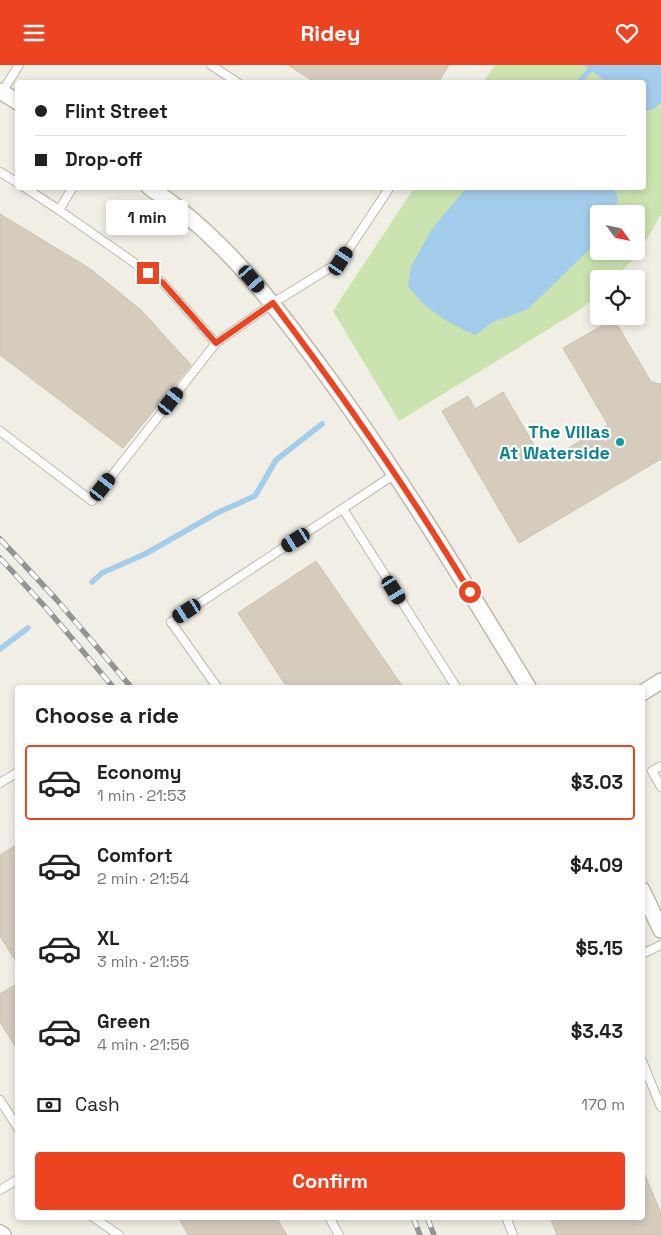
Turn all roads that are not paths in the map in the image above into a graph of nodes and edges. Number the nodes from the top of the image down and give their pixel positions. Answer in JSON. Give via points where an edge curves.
{"nodes":[{"id":1,"x":19,"y":65,"type":"edge"},
{"id":2,"x":211,"y":65,"type":"edge"},
{"id":3,"x":234,"y":80,"type":"edge"},
{"id":4,"x":1,"y":91,"type":"edge"},
{"id":5,"x":15,"y":100,"type":"edge"},
{"id":6,"x":0,"y":172,"type":"edge"},
{"id":7,"x":15,"y":181,"type":"edge"},
{"id":8,"x":29,"y":190,"type":"edge"},
{"id":9,"x":71,"y":190,"type":"edge"},
{"id":10,"x":153,"y":190,"type":"edge"},
{"id":11,"x":388,"y":190,"type":"edge"},
{"id":12,"x":60,"y":210,"type":"junction"},
{"id":13,"x":273,"y":303,"type":"junction"},
{"id":14,"x":216,"y":343,"type":"junction"},
{"id":15,"x":0,"y":431,"type":"edge"},
{"id":16,"x":395,"y":474,"type":"junction"},
{"id":17,"x":343,"y":509,"type":"junction"},
{"id":18,"x":661,"y":681,"type":"edge"},
{"id":19,"x":215,"y":685,"type":"edge"},
{"id":20,"x":455,"y":685,"type":"edge"},
{"id":21,"x":527,"y":685,"type":"edge"},
{"id":22,"x":645,"y":691,"type":"edge"},
{"id":23,"x":661,"y":766,"type":"edge"},
{"id":24,"x":15,"y":774,"type":"edge"},
{"id":25,"x":0,"y":783,"type":"edge"},
{"id":26,"x":661,"y":787,"type":"edge"},
{"id":27,"x":645,"y":896,"type":"edge"},
{"id":28,"x":661,"y":930,"type":"edge"},
{"id":29,"x":661,"y":945,"type":"edge"},
{"id":30,"x":645,"y":953,"type":"edge"},
{"id":31,"x":645,"y":1068,"type":"edge"},
{"id":32,"x":0,"y":1100,"type":"edge"},
{"id":33,"x":661,"y":1107,"type":"edge"},
{"id":34,"x":15,"y":1123,"type":"edge"},
{"id":35,"x":15,"y":1181,"type":"edge"},
{"id":36,"x":0,"y":1190,"type":"edge"},
{"id":37,"x":97,"y":1220,"type":"edge"},
{"id":38,"x":331,"y":1220,"type":"edge"},
{"id":39,"x":507,"y":1220,"type":"edge"},
{"id":40,"x":119,"y":1235,"type":"edge"},
{"id":41,"x":339,"y":1235,"type":"edge"},
{"id":42,"x":513,"y":1235,"type":"edge"}],
"edges":[{"from":1,"to":4,"type":"lane"},
{"from":2,"to":3,"type":"lane"},
{"from":4,"to":5,"type":"street"},
{"from":6,"to":7,"type":"lane"},
{"from":8,"to":12,"type":"lane"},
{"from":9,"to":12,"type":"lane"},
{"from":10,"to":13,"type":"street","via":[[206,232]]},
{"from":11,"to":13,"type":"lane","via":[[341,261]]},
{"from":12,"to":14,"type":"lane","via":[[163,283]]},
{"from":13,"to":14,"type":"lane"},
{"from":13,"to":16,"type":"street","via":[[346,401]]},
{"from":14,"to":15,"type":"lane","via":[[92,501]]},
{"from":16,"to":17,"type":"lane"},
{"from":16,"to":21,"type":"street"},
{"from":17,"to":19,"type":"lane","via":[[171,621]]},
{"from":17,"to":20,"type":"lane"},
{"from":18,"to":22,"type":"street"},
{"from":23,"to":26,"type":"lane","via":[[652,771]]},
{"from":24,"to":25,"type":"lane"},
{"from":27,"to":28,"type":"street"},
{"from":29,"to":30,"type":"lane"},
{"from":31,"to":33,"type":"lane"},
{"from":32,"to":34,"type":"lane"},
{"from":35,"to":36,"type":"lane"},
{"from":37,"to":40,"type":"lane"},
{"from":38,"to":41,"type":"lane"},
{"from":39,"to":42,"type":"lane"}]}
